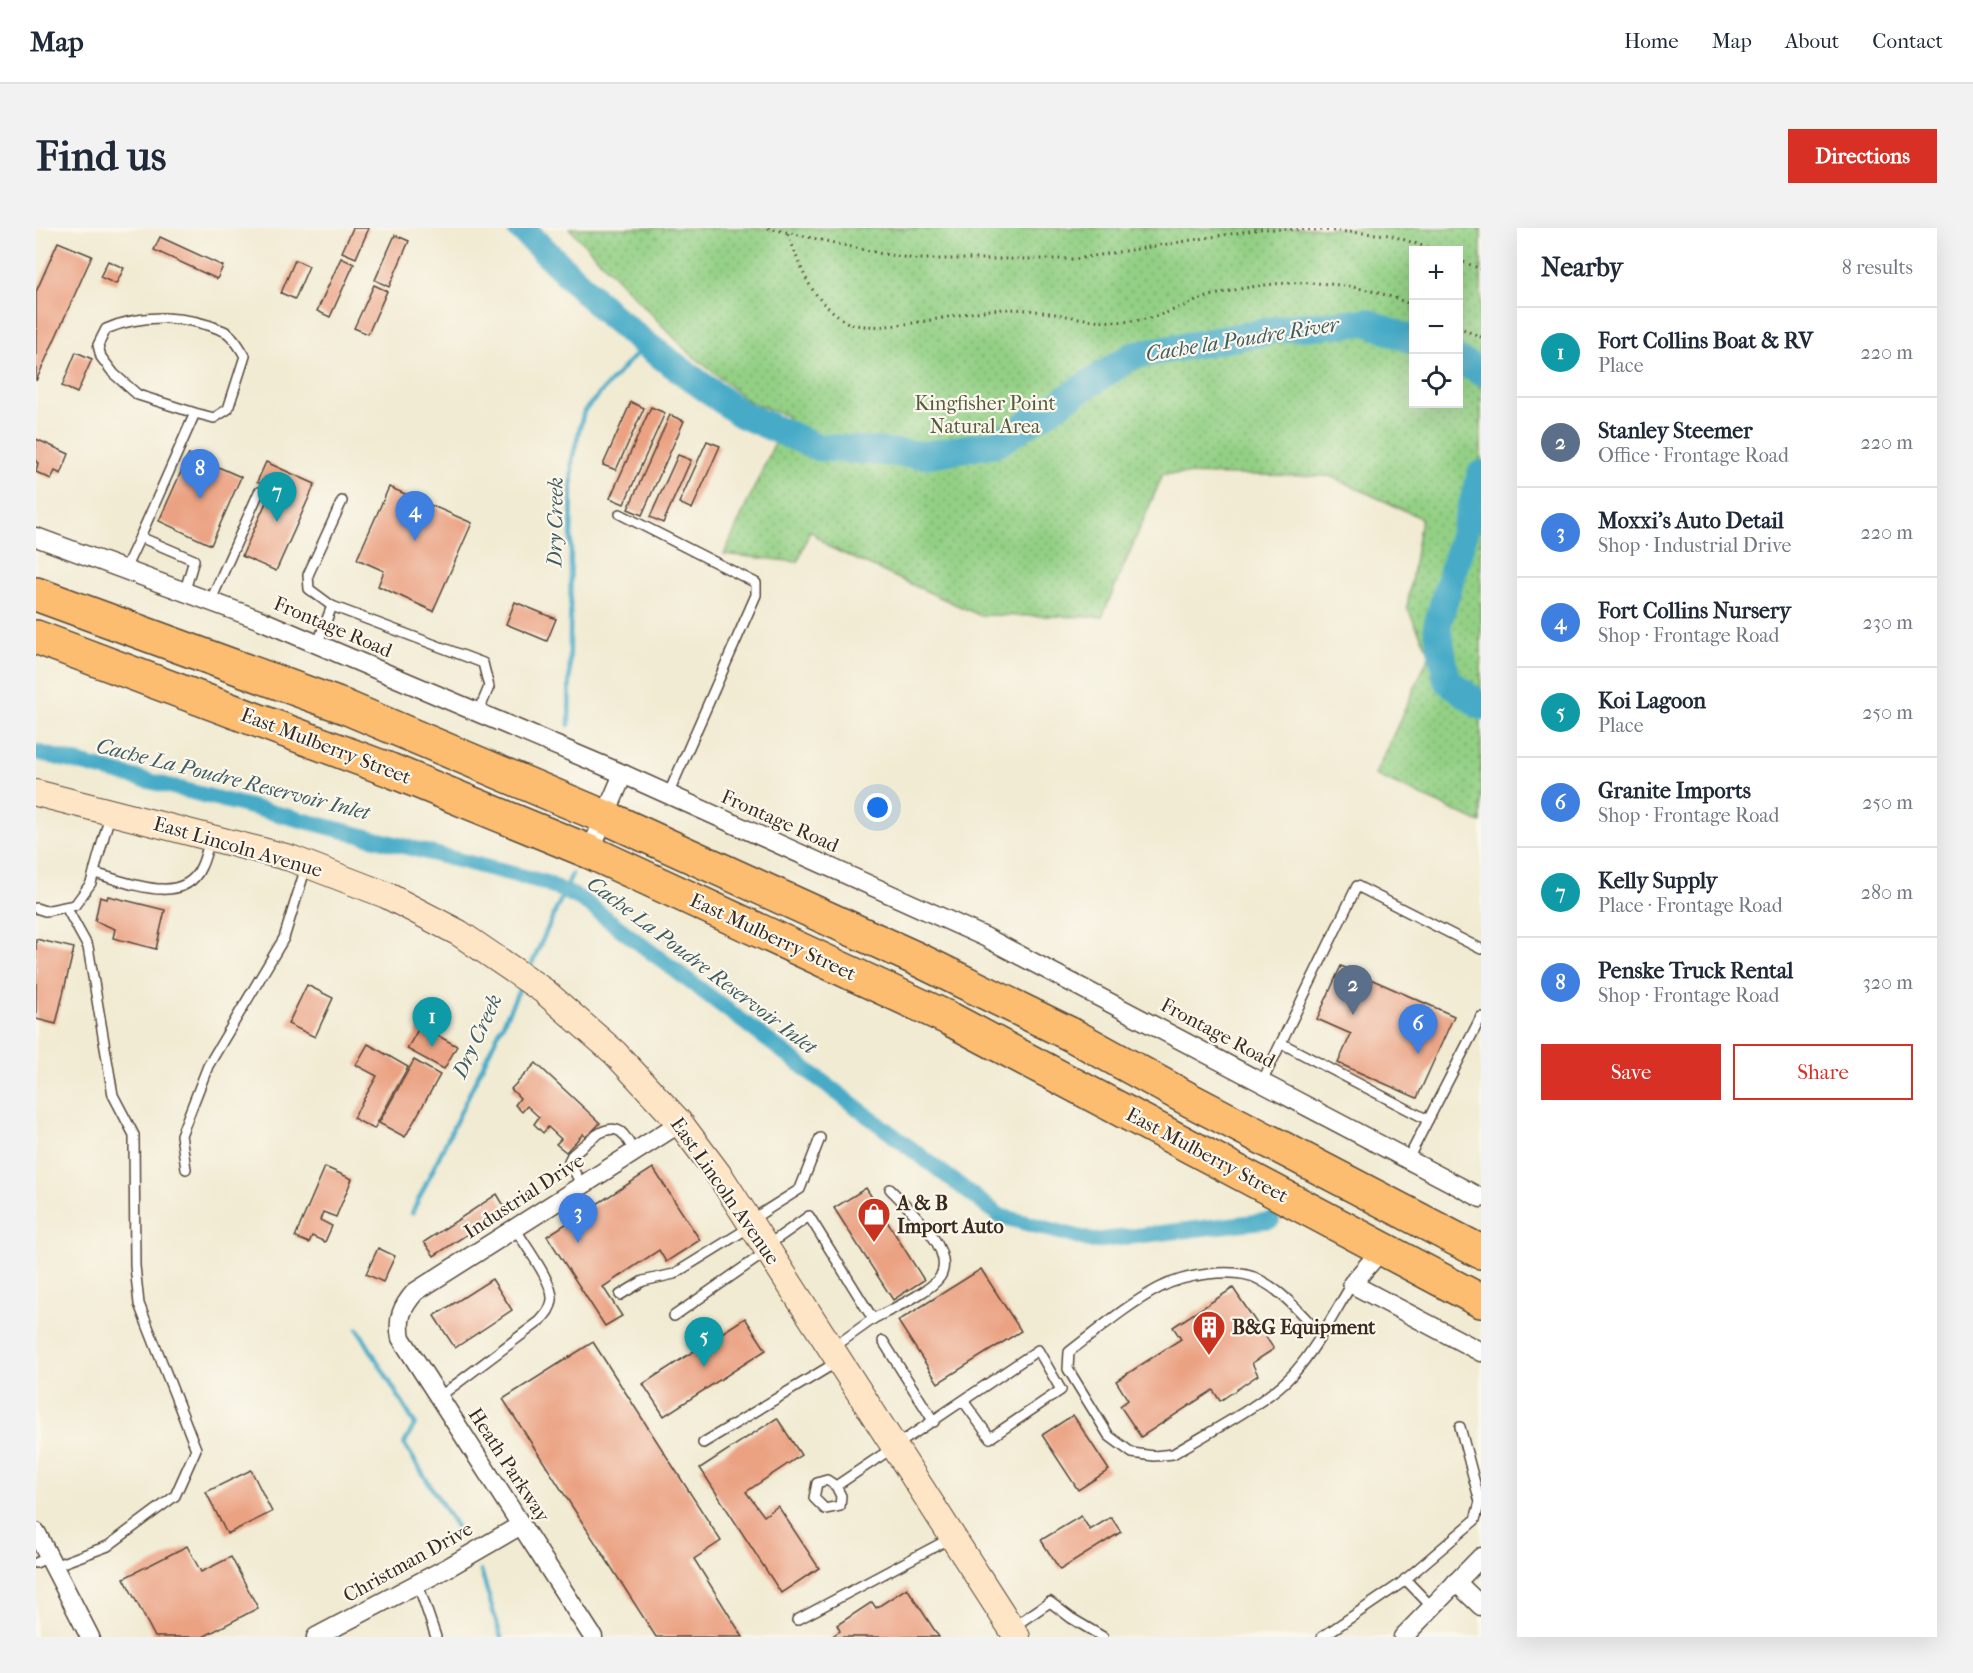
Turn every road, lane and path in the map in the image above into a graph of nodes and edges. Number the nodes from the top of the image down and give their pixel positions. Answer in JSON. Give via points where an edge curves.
{"nodes":[{"id":1,"x":768,"y":228,"type":"edge"},
{"id":2,"x":788,"y":234,"type":"junction"},
{"id":3,"x":1423,"y":246,"type":"edge"},
{"id":4,"x":1463,"y":262,"type":"edge"},
{"id":5,"x":1481,"y":269,"type":"edge"},
{"id":6,"x":1409,"y":304,"type":"edge"},
{"id":7,"x":1463,"y":329,"type":"edge"},
{"id":8,"x":1481,"y":337,"type":"edge"},
{"id":9,"x":195,"y":413,"type":"junction"},
{"id":10,"x":259,"y":492,"type":"dead end"},
{"id":11,"x":342,"y":501,"type":"dead end"},
{"id":12,"x":620,"y":514,"type":"dead end"},
{"id":13,"x":36,"y":537,"type":"edge"},
{"id":14,"x":140,"y":537,"type":"junction"},
{"id":15,"x":125,"y":568,"type":"junction"},
{"id":16,"x":185,"y":590,"type":"junction"},
{"id":17,"x":36,"y":594,"type":"edge"},
{"id":18,"x":211,"y":600,"type":"junction"},
{"id":19,"x":332,"y":606,"type":"junction"},
{"id":20,"x":36,"y":637,"type":"edge"},
{"id":21,"x":317,"y":645,"type":"junction"},
{"id":22,"x":478,"y":713,"type":"junction"},
{"id":23,"x":624,"y":774,"type":"junction"},
{"id":24,"x":36,"y":794,"type":"edge"},
{"id":25,"x":668,"y":795,"type":"junction"},
{"id":26,"x":111,"y":812,"type":"junction"},
{"id":27,"x":605,"y":817,"type":"junction"},
{"id":28,"x":210,"y":838,"type":"junction"},
{"id":29,"x":590,"y":852,"type":"junction"},
{"id":30,"x":307,"y":864,"type":"junction"},
{"id":31,"x":94,"y":873,"type":"junction"},
{"id":32,"x":66,"y":907,"type":"junction"},
{"id":33,"x":36,"y":908,"type":"edge"},
{"id":34,"x":1481,"y":949,"type":"edge"},
{"id":35,"x":1481,"y":1017,"type":"edge"},
{"id":36,"x":1281,"y":1043,"type":"junction"},
{"id":37,"x":1262,"y":1082,"type":"junction"},
{"id":38,"x":1190,"y":1100,"type":"junction"},
{"id":39,"x":1428,"y":1120,"type":"junction"},
{"id":40,"x":680,"y":1123,"type":"junction"},
{"id":41,"x":820,"y":1138,"type":"dead end"},
{"id":42,"x":634,"y":1152,"type":"junction"},
{"id":43,"x":1408,"y":1159,"type":"junction"},
{"id":44,"x":186,"y":1169,"type":"dead end"},
{"id":45,"x":582,"y":1186,"type":"junction"},
{"id":46,"x":890,"y":1189,"type":"dead end"},
{"id":47,"x":1480,"y":1194,"type":"edge"},
{"id":48,"x":515,"y":1228,"type":"junction"},
{"id":49,"x":759,"y":1236,"type":"junction"},
{"id":50,"x":1383,"y":1248,"type":"junction"},
{"id":51,"x":1481,"y":1252,"type":"edge"},
{"id":52,"x":1481,"y":1271,"type":"edge"},
{"id":53,"x":1352,"y":1284,"type":"junction"},
{"id":54,"x":620,"y":1295,"type":"dead end"},
{"id":55,"x":1481,"y":1301,"type":"edge"},
{"id":56,"x":400,"y":1314,"type":"joint"},
{"id":57,"x":674,"y":1317,"type":"dead end"},
{"id":58,"x":873,"y":1319,"type":"junction"},
{"id":59,"x":1321,"y":1335,"type":"junction"},
{"id":60,"x":883,"y":1341,"type":"dead end"},
{"id":61,"x":1481,"y":1352,"type":"edge"},
{"id":62,"x":835,"y":1355,"type":"junction"},
{"id":63,"x":439,"y":1397,"type":"junction"},
{"id":64,"x":964,"y":1402,"type":"junction"},
{"id":65,"x":934,"y":1422,"type":"junction"},
{"id":66,"x":1460,"y":1427,"type":"dead end"},
{"id":67,"x":703,"y":1443,"type":"dead end"},
{"id":68,"x":896,"y":1448,"type":"junction"},
{"id":69,"x":836,"y":1486,"type":"dead end"},
{"id":70,"x":1478,"y":1524,"type":"edge"},
{"id":71,"x":521,"y":1525,"type":"junction"},
{"id":72,"x":36,"y":1532,"type":"edge"},
{"id":73,"x":952,"y":1537,"type":"junction"},
{"id":74,"x":1481,"y":1557,"type":"edge"},
{"id":75,"x":46,"y":1562,"type":"edge"},
{"id":76,"x":1405,"y":1580,"type":"junction"},
{"id":77,"x":1456,"y":1582,"type":"junction"},
{"id":78,"x":418,"y":1584,"type":"junction"},
{"id":79,"x":1481,"y":1606,"type":"edge"},
{"id":80,"x":1432,"y":1607,"type":"junction"},
{"id":81,"x":797,"y":1620,"type":"dead end"},
{"id":82,"x":1014,"y":1632,"type":"edge"},
{"id":83,"x":90,"y":1637,"type":"edge"},
{"id":84,"x":316,"y":1637,"type":"edge"},
{"id":85,"x":436,"y":1637,"type":"edge"},
{"id":86,"x":593,"y":1637,"type":"edge"},
{"id":87,"x":1103,"y":1637,"type":"edge"},
{"id":88,"x":1322,"y":1637,"type":"edge"},
{"id":89,"x":1402,"y":1637,"type":"edge"}],
"edges":[{"from":1,"to":2,"type":"path"},
{"from":2,"to":3,"type":"path","via":[[905,257],[995,261],[1075,259],[1261,229],[1390,235]]},
{"from":2,"to":6,"type":"path","via":[[806,280],[820,303],[850,324],[885,324],[992,309],[1048,312],[1096,322],[1142,320],[1217,294],[1269,284],[1360,286]]},
{"from":4,"to":5,"type":"path"},
{"from":7,"to":8,"type":"path"},
{"from":9,"to":9,"type":"lane","via":[[214,418],[228,409],[245,356],[226,332],[174,317],[117,324],[106,329],[98,345],[101,357],[114,374],[138,395]]},
{"from":9,"to":14,"type":"lane"},
{"from":10,"to":18,"type":"lane"},
{"from":11,"to":19,"type":"lane","via":[[308,575],[309,589]]},
{"from":12,"to":25,"type":"lane","via":[[756,583],[756,595]]},
{"from":13,"to":15,"type":"street","name":"Frontage Road"},
{"from":14,"to":15,"type":"lane"},
{"from":14,"to":16,"type":"lane","via":[[194,560]]},
{"from":15,"to":16,"type":"street","name":"Frontage Road"},
{"from":16,"to":18,"type":"street","name":"Frontage Road"},
{"from":17,"to":27,"type":"highway","name":"East Mulberry Street","via":[[345,707]]},
{"from":18,"to":21,"type":"street","name":"Frontage Road"},
{"from":19,"to":21,"type":"lane"},
{"from":19,"to":22,"type":"lane","via":[[483,663],[489,687]]},
{"from":20,"to":29,"type":"highway","name":"East Mulberry Street","via":[[390,770]]},
{"from":21,"to":22,"type":"street","name":"Frontage Road"},
{"from":22,"to":23,"type":"street","name":"Frontage Road"},
{"from":23,"to":25,"type":"street","name":"Frontage Road"},
{"from":23,"to":27,"type":"street"},
{"from":24,"to":26,"type":"street","name":"East Lincoln Avenue"},
{"from":25,"to":37,"type":"street","name":"Frontage Road","via":[[985,937]]},
{"from":26,"to":28,"type":"street","name":"East Lincoln Avenue"},
{"from":26,"to":31,"type":"lane"},
{"from":27,"to":29,"type":"street"},
{"from":27,"to":38,"type":"highway","name":"East Mulberry Street","via":[[917,959],[1074,1036]]},
{"from":28,"to":30,"type":"street","name":"East Lincoln Avenue"},
{"from":28,"to":31,"type":"lane","via":[[195,877],[167,892]]},
{"from":29,"to":50,"type":"highway","name":"East Mulberry Street","via":[[950,1019]]},
{"from":30,"to":40,"type":"street","name":"East Lincoln Avenue","via":[[396,900],[459,933],[526,979],[615,1053]]},
{"from":30,"to":44,"type":"lane","via":[[284,938],[208,1066],[181,1135]]},
{"from":31,"to":32,"type":"lane","via":[[75,905]]},
{"from":32,"to":33,"type":"lane","via":[[45,911]]},
{"from":32,"to":75,"type":"lane","via":[[88,947],[113,1095],[134,1136],[139,1304],[196,1449],[175,1496],[108,1546]]},
{"from":34,"to":36,"type":"lane","via":[[1357,886]]},
{"from":35,"to":39,"type":"lane"},
{"from":36,"to":37,"type":"lane"},
{"from":36,"to":39,"type":"lane"},
{"from":37,"to":43,"type":"street","name":"Frontage Road"},
{"from":38,"to":51,"type":"highway","name":"East Mulberry Street"},
{"from":38,"to":52,"type":"highway","via":[[1350,1201]]},
{"from":39,"to":43,"type":"lane"},
{"from":40,"to":42,"type":"street","name":"Industrial Drive"},
{"from":40,"to":49,"type":"street","name":"East Lincoln Avenue"},
{"from":41,"to":49,"type":"lane","via":[[800,1189]]},
{"from":42,"to":45,"type":"street","name":"Industrial Drive"},
{"from":42,"to":45,"type":"lane","via":[[621,1132],[603,1131],[569,1161]]},
{"from":43,"to":47,"type":"street","name":"Frontage Road"},
{"from":45,"to":48,"type":"street","name":"Industrial Drive"},
{"from":46,"to":58,"type":"lane","via":[[940,1245],[943,1270],[940,1278],[923,1290]]},
{"from":48,"to":56,"type":"street","name":"Industrial Drive","via":[[416,1292]]},
{"from":48,"to":63,"type":"lane","via":[[550,1287],[549,1311]]},
{"from":49,"to":54,"type":"lane","via":[[674,1274],[643,1281]]},
{"from":49,"to":57,"type":"lane"},
{"from":49,"to":58,"type":"lane","via":[[809,1216]]},
{"from":49,"to":62,"type":"street","name":"East Lincoln Avenue"},
{"from":50,"to":53,"type":"street"},
{"from":50,"to":55,"type":"highway","name":"East Mulberry Street"},
{"from":53,"to":59,"type":"lane"},
{"from":53,"to":61,"type":"street"},
{"from":56,"to":63,"type":"street","name":"Heath Parkway","via":[[401,1338]]},
{"from":58,"to":62,"type":"lane"},
{"from":59,"to":59,"type":"lane","via":[[1295,1372],[1276,1389],[1173,1454],[1132,1453],[1109,1436],[1068,1369],[1069,1352],[1160,1287],[1215,1272],[1241,1272],[1260,1279],[1283,1295]]},
{"from":60,"to":65,"type":"lane"},
{"from":62,"to":67,"type":"lane"},
{"from":62,"to":68,"type":"street","name":"East Lincoln Avenue"},
{"from":63,"to":71,"type":"street","name":"Heath Parkway"},
{"from":64,"to":64,"type":"lane","via":[[1038,1350],[1061,1389],[990,1438]]},
{"from":64,"to":65,"type":"lane"},
{"from":65,"to":68,"type":"lane"},
{"from":66,"to":70,"type":"lane","via":[[1480,1502]]},
{"from":68,"to":69,"type":"lane"},
{"from":68,"to":73,"type":"street","name":"East Lincoln Avenue"},
{"from":70,"to":76,"type":"lane"},
{"from":71,"to":78,"type":"street","name":"Christman Drive"},
{"from":71,"to":86,"type":"street","name":"Heath Parkway"},
{"from":72,"to":75,"type":"street"},
{"from":73,"to":81,"type":"lane"},
{"from":73,"to":82,"type":"street","name":"East Lincoln Avenue"},
{"from":74,"to":77,"type":"street"},
{"from":75,"to":83,"type":"street"},
{"from":76,"to":80,"type":"lane"},
{"from":76,"to":88,"type":"lane"},
{"from":77,"to":79,"type":"street"},
{"from":77,"to":80,"type":"street"},
{"from":78,"to":84,"type":"street","name":"Christman Drive"},
{"from":78,"to":85,"type":"lane"},
{"from":80,"to":89,"type":"street"},
{"from":82,"to":87,"type":"lane","via":[[1050,1602]]}]}
